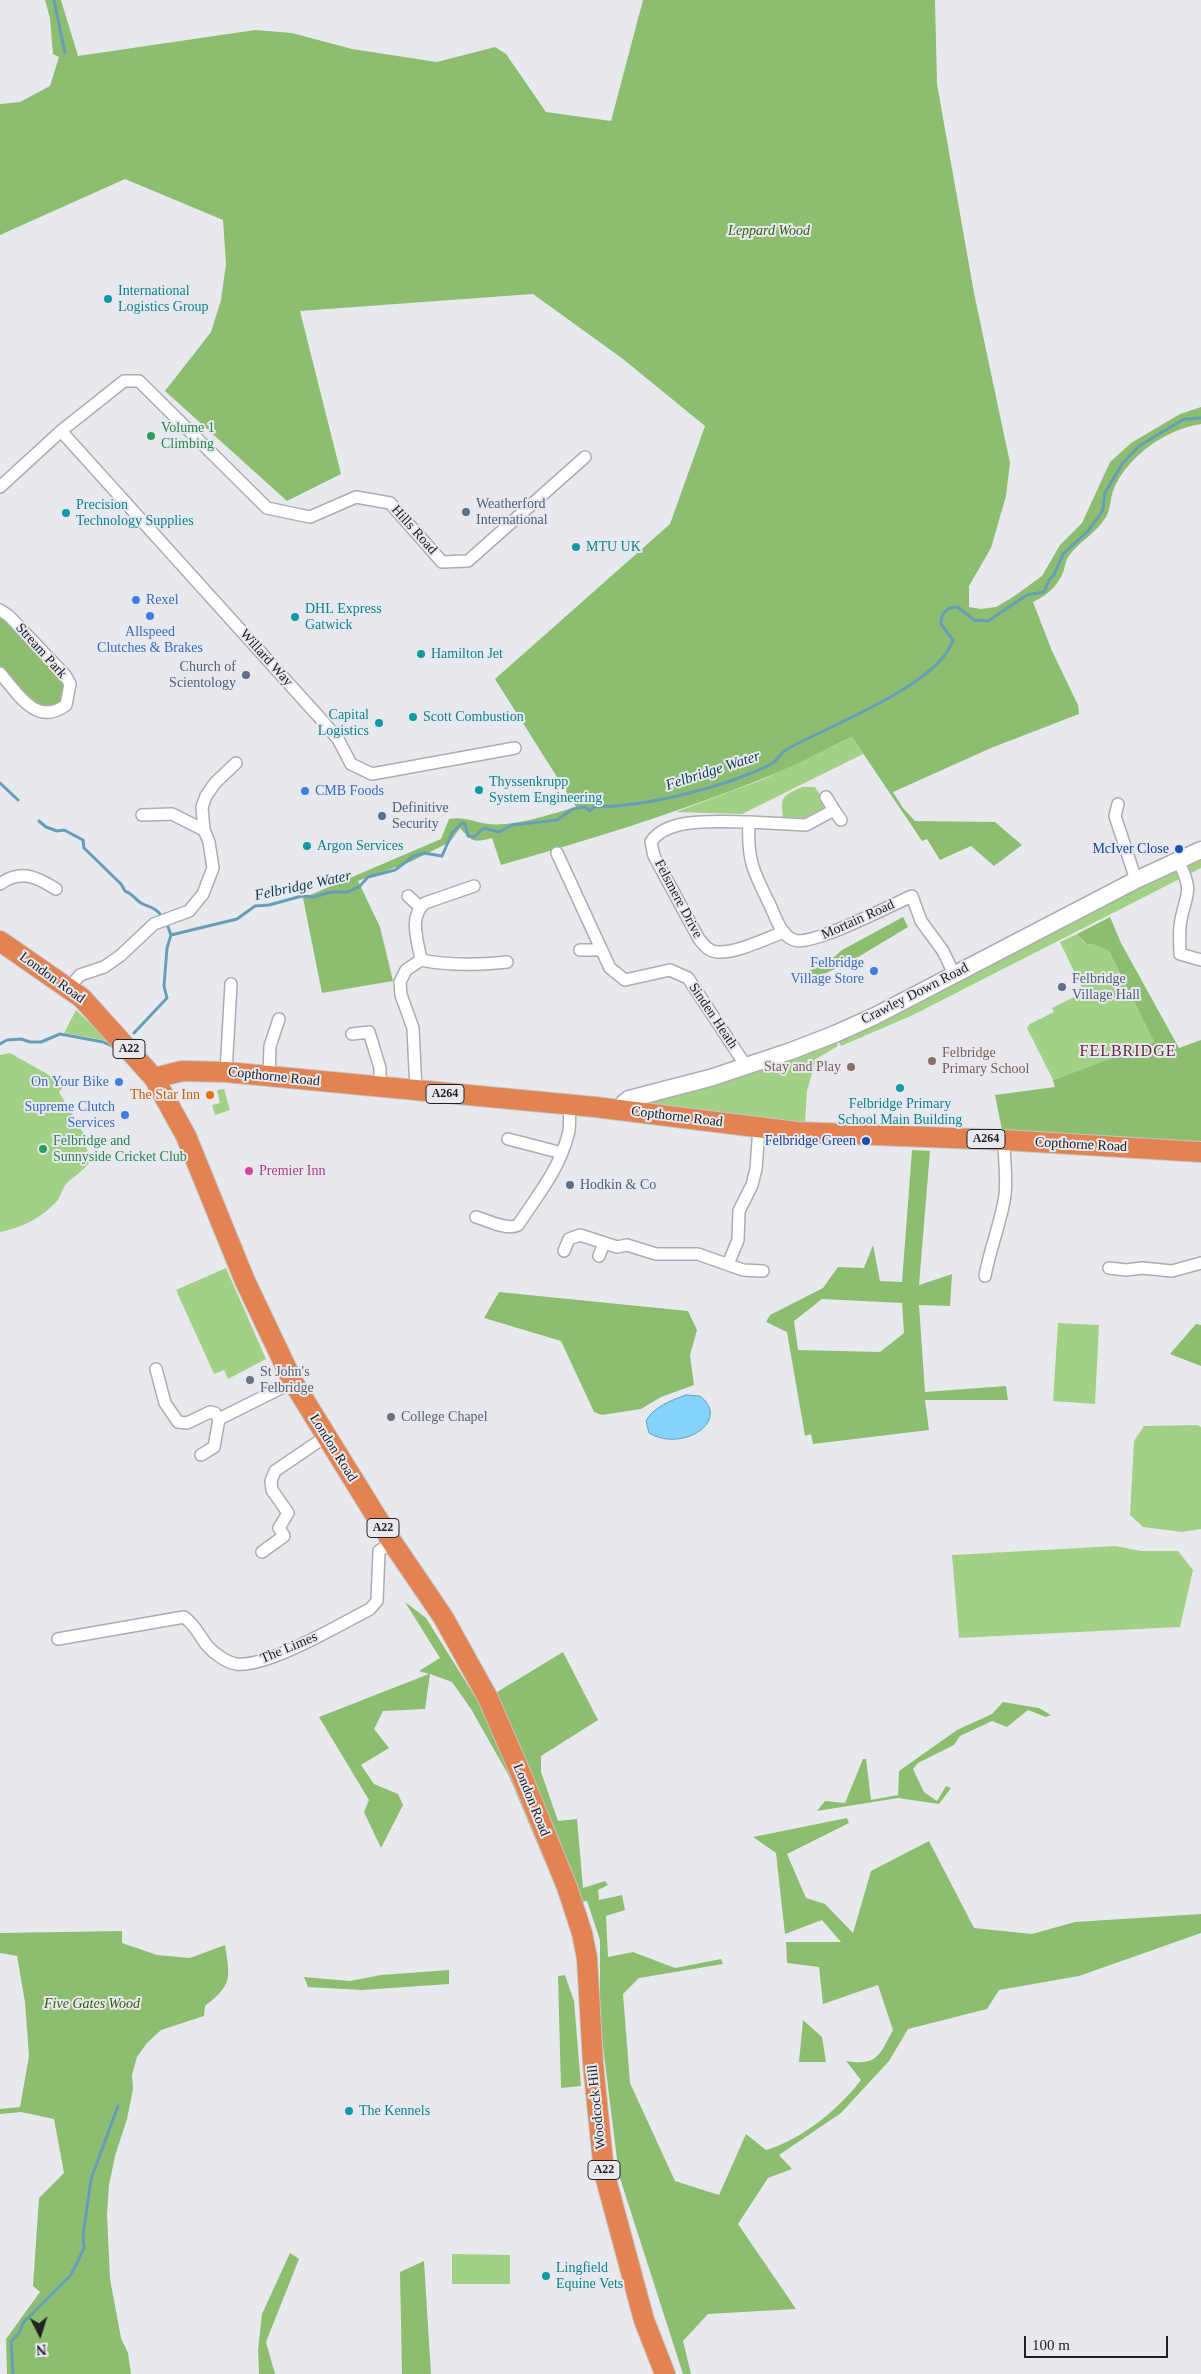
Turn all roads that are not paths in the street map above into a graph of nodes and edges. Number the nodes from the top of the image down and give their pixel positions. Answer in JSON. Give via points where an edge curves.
{"nodes":[{"id":1,"x":61,"y":431,"type":"junction"},
{"id":2,"x":584,"y":457,"type":"dead end"},
{"id":3,"x":0,"y":488,"type":"edge"},
{"id":4,"x":0,"y":610,"type":"edge"},
{"id":5,"x":1,"y":675,"type":"edge"},
{"id":6,"x":516,"y":748,"type":"dead end"},
{"id":7,"x":236,"y":763,"type":"dead end"},
{"id":8,"x":826,"y":797,"type":"dead end"},
{"id":9,"x":1118,"y":804,"type":"dead end"},
{"id":10,"x":834,"y":810,"type":"junction"},
{"id":11,"x":142,"y":815,"type":"dead end"},
{"id":12,"x":841,"y":820,"type":"dead end"},
{"id":13,"x":749,"y":822,"type":"junction"},
{"id":14,"x":204,"y":830,"type":"junction"},
{"id":15,"x":1201,"y":850,"type":"edge"},
{"id":16,"x":557,"y":853,"type":"dead end"},
{"id":17,"x":1178,"y":861,"type":"junction"},
{"id":18,"x":1136,"y":880,"type":"junction"},
{"id":19,"x":0,"y":884,"type":"edge"},
{"id":20,"x":474,"y":886,"type":"dead end"},
{"id":21,"x":56,"y":889,"type":"dead end"},
{"id":22,"x":408,"y":896,"type":"dead end"},
{"id":23,"x":420,"y":907,"type":"junction"},
{"id":24,"x":784,"y":932,"type":"junction"},
{"id":25,"x":0,"y":941,"type":"edge"},
{"id":26,"x":580,"y":950,"type":"dead end"},
{"id":27,"x":601,"y":950,"type":"junction"},
{"id":28,"x":421,"y":960,"type":"junction"},
{"id":29,"x":1201,"y":960,"type":"edge"},
{"id":30,"x":507,"y":962,"type":"dead end"},
{"id":31,"x":954,"y":974,"type":"junction"},
{"id":32,"x":231,"y":984,"type":"dead end"},
{"id":33,"x":69,"y":988,"type":"junction"},
{"id":34,"x":279,"y":1019,"type":"dead end"},
{"id":35,"x":352,"y":1034,"type":"dead end"},
{"id":36,"x":746,"y":1066,"type":"junction"},
{"id":37,"x":226,"y":1072,"type":"junction"},
{"id":38,"x":154,"y":1078,"type":"junction"},
{"id":39,"x":269,"y":1078,"type":"junction"},
{"id":40,"x":380,"y":1087,"type":"junction"},
{"id":41,"x":416,"y":1091,"type":"junction"},
{"id":42,"x":569,"y":1104,"type":"junction"},
{"id":43,"x":622,"y":1110,"type":"junction"},
{"id":44,"x":758,"y":1127,"type":"junction"},
{"id":45,"x":508,"y":1139,"type":"dead end"},
{"id":46,"x":1004,"y":1140,"type":"junction"},
{"id":47,"x":1201,"y":1152,"type":"edge"},
{"id":48,"x":562,"y":1153,"type":"junction"},
{"id":49,"x":476,"y":1217,"type":"dead end"},
{"id":50,"x":604,"y":1243,"type":"junction"},
{"id":51,"x":564,"y":1252,"type":"dead end"},
{"id":52,"x":599,"y":1256,"type":"dead end"},
{"id":53,"x":1201,"y":1263,"type":"edge"},
{"id":54,"x":728,"y":1264,"type":"junction"},
{"id":55,"x":1109,"y":1268,"type":"dead end"},
{"id":56,"x":763,"y":1271,"type":"dead end"},
{"id":57,"x":986,"y":1276,"type":"dead end"},
{"id":58,"x":156,"y":1369,"type":"dead end"},
{"id":59,"x":293,"y":1382,"type":"junction"},
{"id":60,"x":219,"y":1420,"type":"junction"},
{"id":61,"x":325,"y":1437,"type":"junction"},
{"id":62,"x":201,"y":1455,"type":"dead end"},
{"id":63,"x":392,"y":1542,"type":"junction"},
{"id":64,"x":262,"y":1552,"type":"dead end"},
{"id":65,"x":58,"y":1639,"type":"dead end"},
{"id":66,"x":586,"y":1952,"type":"joint"},
{"id":67,"x":666,"y":2374,"type":"edge"}],
"edges":[{"from":1,"to":2,"type":"street","name":"Hills Road","via":[[124,381],[139,381],[267,508],[310,517],[356,497],[390,503],[442,562],[468,561]]},
{"from":1,"to":3,"type":"street","name":"Hills Road"},
{"from":1,"to":6,"type":"street","name":"Willard Way","via":[[319,717],[338,739],[351,764],[372,774]]},
{"from":4,"to":5,"type":"street","name":"Stream Park","via":[[65,675],[70,684],[66,705],[57,712],[35,710]]},
{"from":7,"to":14,"type":"street","via":[[225,771],[206,796],[202,807]]},
{"from":8,"to":10,"type":"street"},
{"from":9,"to":18,"type":"street","via":[[1115,816]]},
{"from":10,"to":12,"type":"street"},
{"from":10,"to":13,"type":"street","via":[[806,825]]},
{"from":11,"to":14,"type":"street","via":[[172,814]]},
{"from":13,"to":24,"type":"street","via":[[751,867]]},
{"from":13,"to":24,"type":"street","name":"Felsmere Drive","via":[[690,822],[656,833],[650,842],[654,856],[699,939],[708,949],[717,952],[734,950]]},
{"from":14,"to":33,"type":"street","via":[[213,868],[203,894],[189,911],[154,924],[120,956],[104,967],[80,975]]},
{"from":15,"to":17,"type":"street","name":"Crawley Down Road"},
{"from":16,"to":27,"type":"street","name":"Sinden Heath"},
{"from":17,"to":18,"type":"street","name":"Crawley Down Road"},
{"from":17,"to":29,"type":"street","via":[[1188,885],[1187,903],[1180,925],[1180,954]]},
{"from":18,"to":31,"type":"street","name":"Crawley Down Road"},
{"from":19,"to":21,"type":"street","via":[[29,874]]},
{"from":20,"to":23,"type":"street"},
{"from":22,"to":23,"type":"street"},
{"from":23,"to":28,"type":"street","via":[[415,921]]},
{"from":24,"to":31,"type":"street","name":"Mortain Road","via":[[795,940],[816,939],[912,896],[921,921],[943,951]]},
{"from":25,"to":33,"type":"highway","name":"London Road","number":"A22"},
{"from":26,"to":27,"type":"street"},
{"from":27,"to":36,"type":"street","name":"Sinden Heath","via":[[610,968],[625,980],[670,970],[688,978]]},
{"from":28,"to":30,"type":"street","via":[[438,963]]},
{"from":28,"to":41,"type":"street","via":[[406,970],[400,982],[401,995],[413,1028]]},
{"from":31,"to":36,"type":"street","name":"Crawley Down Road","via":[[875,1016]]},
{"from":32,"to":37,"type":"street"},
{"from":33,"to":38,"type":"highway","name":"London Road","number":"A22","via":[[82,998]]},
{"from":34,"to":39,"type":"street","via":[[270,1046]]},
{"from":35,"to":40,"type":"street","via":[[369,1032],[380,1068]]},
{"from":36,"to":43,"type":"street","name":"Crawley Down Road","via":[[629,1099],[624,1102]]},
{"from":37,"to":38,"type":"highway","name":"Copthorne Road","number":"A264","via":[[182,1071]]},
{"from":37,"to":39,"type":"highway","name":"Copthorne Road","number":"A264"},
{"from":38,"to":59,"type":"highway","name":"London Road","number":"A22","via":[[186,1136],[245,1281]]},
{"from":39,"to":40,"type":"highway","name":"Copthorne Road","number":"A264"},
{"from":40,"to":41,"type":"highway","name":"Copthorne Road","number":"A264"},
{"from":41,"to":42,"type":"highway","name":"Copthorne Road","number":"A264"},
{"from":42,"to":43,"type":"highway","name":"Copthorne Road","number":"A264"},
{"from":42,"to":48,"type":"street","via":[[569,1133]]},
{"from":43,"to":44,"type":"highway","name":"Copthorne Road","number":"A264"},
{"from":44,"to":46,"type":"highway","name":"Copthorne Road","number":"A264","via":[[797,1132]]},
{"from":44,"to":54,"type":"street","via":[[756,1169],[739,1211],[738,1240]]},
{"from":45,"to":48,"type":"street"},
{"from":46,"to":47,"type":"highway","name":"Copthorne Road","number":"A264"},
{"from":46,"to":57,"type":"street","via":[[1005,1193]]},
{"from":48,"to":49,"type":"street","via":[[545,1188],[518,1225],[513,1228]]},
{"from":50,"to":51,"type":"street","via":[[574,1235]]},
{"from":50,"to":52,"type":"street"},
{"from":50,"to":54,"type":"street","via":[[617,1247],[627,1245],[656,1254],[698,1254]]},
{"from":53,"to":55,"type":"street","via":[[1172,1271]]},
{"from":54,"to":56,"type":"street","via":[[743,1270]]},
{"from":58,"to":60,"type":"street","via":[[165,1402],[178,1422],[187,1423],[210,1412],[215,1413]]},
{"from":59,"to":60,"type":"street"},
{"from":59,"to":61,"type":"highway","name":"London Road","number":"A22"},
{"from":60,"to":62,"type":"street","via":[[214,1447]]},
{"from":61,"to":63,"type":"highway","name":"London Road","number":"A22"},
{"from":61,"to":64,"type":"street","via":[[275,1471],[272,1490],[288,1513],[279,1528],[284,1536]]},
{"from":63,"to":65,"type":"street","name":"The Limes","via":[[379,1551],[377,1601],[370,1609],[293,1649],[253,1663],[236,1664],[214,1653],[207,1648],[191,1621],[184,1617]]},
{"from":63,"to":66,"type":"highway","name":"London Road","number":"A22","via":[[444,1617],[488,1698],[567,1887]]},
{"from":66,"to":67,"type":"highway","name":"Woodcock Hill","number":"A22","via":[[592,2063],[604,2172],[644,2320]]}]}
